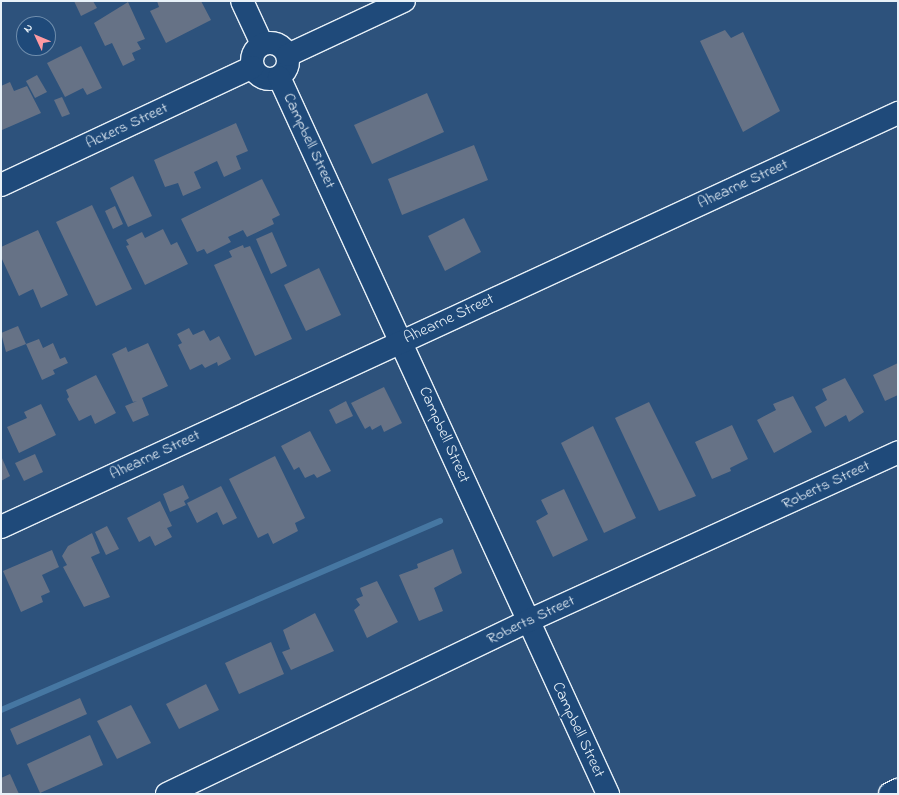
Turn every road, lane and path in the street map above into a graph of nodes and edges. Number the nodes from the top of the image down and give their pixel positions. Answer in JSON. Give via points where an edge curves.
{"nodes":[{"id":1,"x":242,"y":1,"type":"edge"},
{"id":2,"x":404,"y":1,"type":"edge"},
{"id":3,"x":262,"y":44,"type":"junction"},
{"id":4,"x":288,"y":55,"type":"junction"},
{"id":5,"x":253,"y":67,"type":"junction"},
{"id":6,"x":280,"y":77,"type":"junction"},
{"id":7,"x":898,"y":113,"type":"edge"},
{"id":8,"x":1,"y":185,"type":"edge"},
{"id":9,"x":401,"y":341,"type":"junction"},
{"id":10,"x":898,"y":452,"type":"edge"},
{"id":11,"x":1,"y":527,"type":"edge"},
{"id":12,"x":528,"y":621,"type":"junction"},
{"id":13,"x":898,"y":790,"type":"edge"},
{"id":14,"x":167,"y":794,"type":"edge"},
{"id":15,"x":608,"y":794,"type":"edge"},
{"id":16,"x":890,"y":794,"type":"edge"}],
"edges":[{"from":1,"to":3,"type":"street"},
{"from":2,"to":4,"type":"street"},
{"from":3,"to":4,"type":"street","via":[[281,45]]},
{"from":3,"to":5,"type":"street","via":[[253,55]]},
{"from":4,"to":6,"type":"street","via":[[288,68]]},
{"from":5,"to":6,"type":"street","via":[[256,73],[267,79]]},
{"from":5,"to":8,"type":"street","name":"Ackers Street"},
{"from":6,"to":9,"type":"street","name":"Campbell Street"},
{"from":7,"to":9,"type":"street","name":"Ahearne Street"},
{"from":9,"to":11,"type":"street","name":"Ahearne Street"},
{"from":9,"to":12,"type":"street","name":"Campbell Street"},
{"from":10,"to":12,"type":"street","name":"Roberts Street"},
{"from":12,"to":14,"type":"street","name":"Roberts Street"},
{"from":12,"to":15,"type":"street","name":"Campbell Street"},
{"from":13,"to":16,"type":"street"}]}
